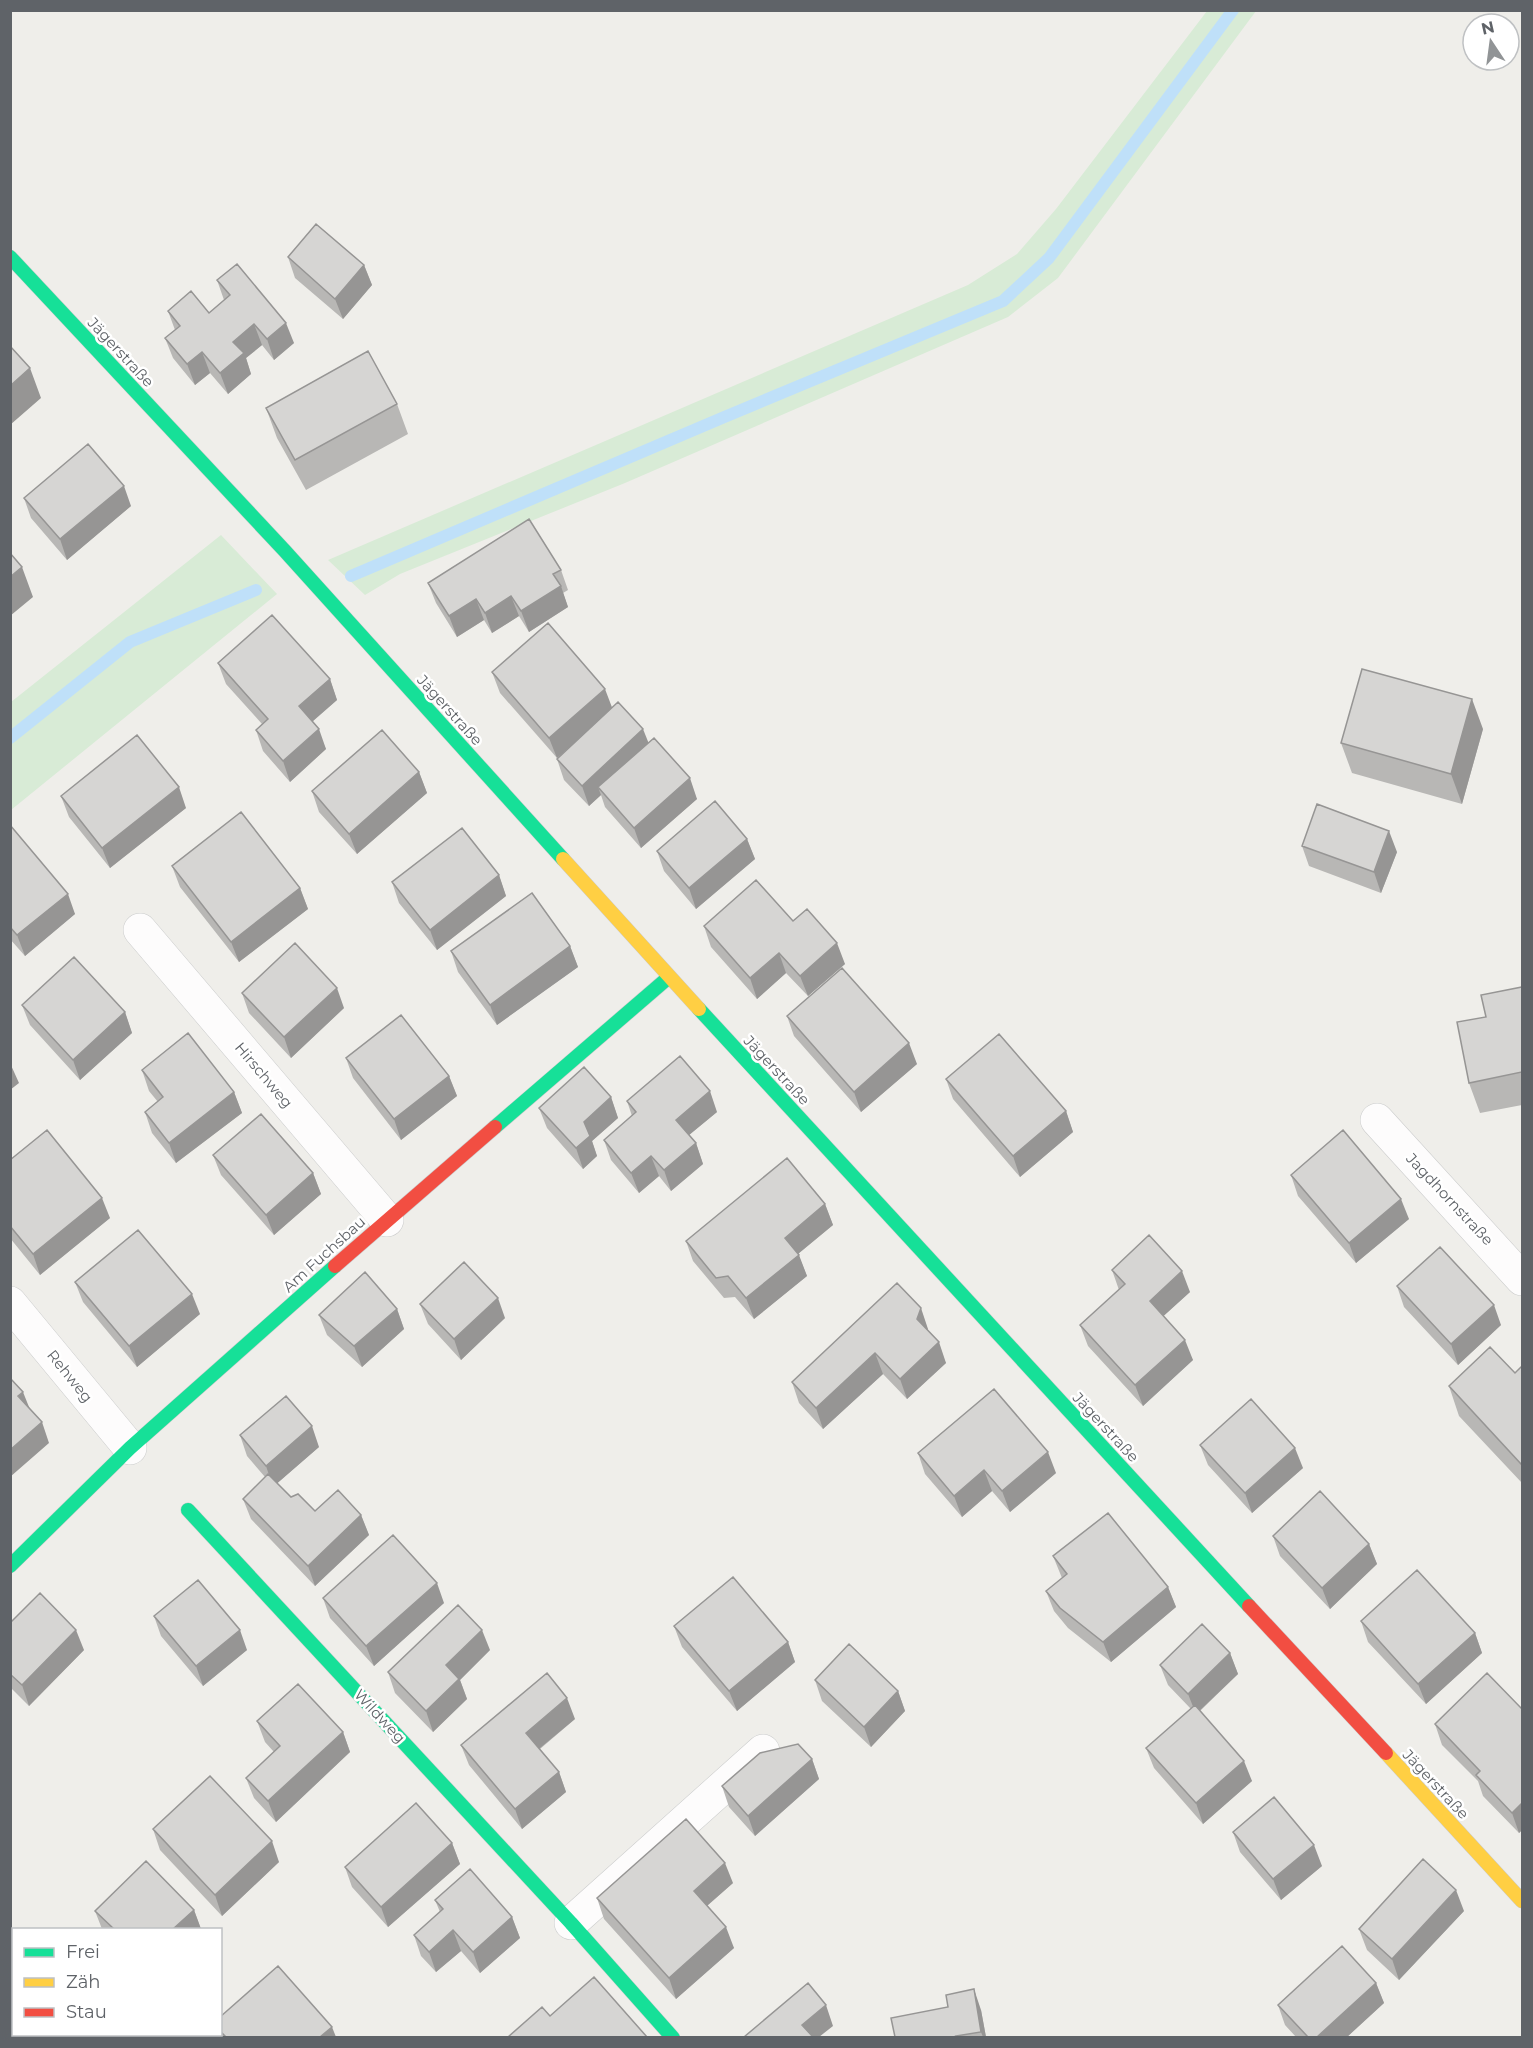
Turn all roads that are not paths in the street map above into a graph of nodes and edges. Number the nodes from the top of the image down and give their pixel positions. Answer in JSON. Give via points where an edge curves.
{"nodes":[{"id":1,"x":16,"y":273,"type":"edge"},
{"id":2,"x":140,"y":930,"type":"dead end"},
{"id":3,"x":669,"y":977,"type":"junction"},
{"id":4,"x":1377,"y":1120,"type":"dead end"},
{"id":5,"x":387,"y":1220,"type":"junction"},
{"id":6,"x":1522,"y":1279,"type":"edge"},
{"id":7,"x":10,"y":1303,"type":"edge"},
{"id":8,"x":130,"y":1448,"type":"junction"},
{"id":9,"x":188,"y":1510,"type":"dead end"},
{"id":10,"x":10,"y":1566,"type":"edge"},
{"id":11,"x":763,"y":1751,"type":"edge"},
{"id":12,"x":1522,"y":1901,"type":"edge"},
{"id":13,"x":572,"y":1923,"type":"junction"},
{"id":14,"x":673,"y":2037,"type":"edge"}],
"edges":[{"from":1,"to":3,"type":"street","name":"Jägerstraße","via":[[284,550]]},
{"from":2,"to":5,"type":"street","name":"Hirschweg"},
{"from":3,"to":5,"type":"street","name":"Am Fuchsbau"},
{"from":3,"to":12,"type":"street","name":"Jägerstraße"},
{"from":4,"to":6,"type":"street","name":"Jagdhornstraße"},
{"from":5,"to":8,"type":"street","name":"Am Fuchsbau"},
{"from":7,"to":8,"type":"street","name":"Rehweg"},
{"from":8,"to":10,"type":"street","name":"Am Fuchsbau"},
{"from":9,"to":13,"type":"street","name":"Wildweg"},
{"from":11,"to":13,"type":"street"},
{"from":13,"to":14,"type":"street","name":"Wildweg"}]}
